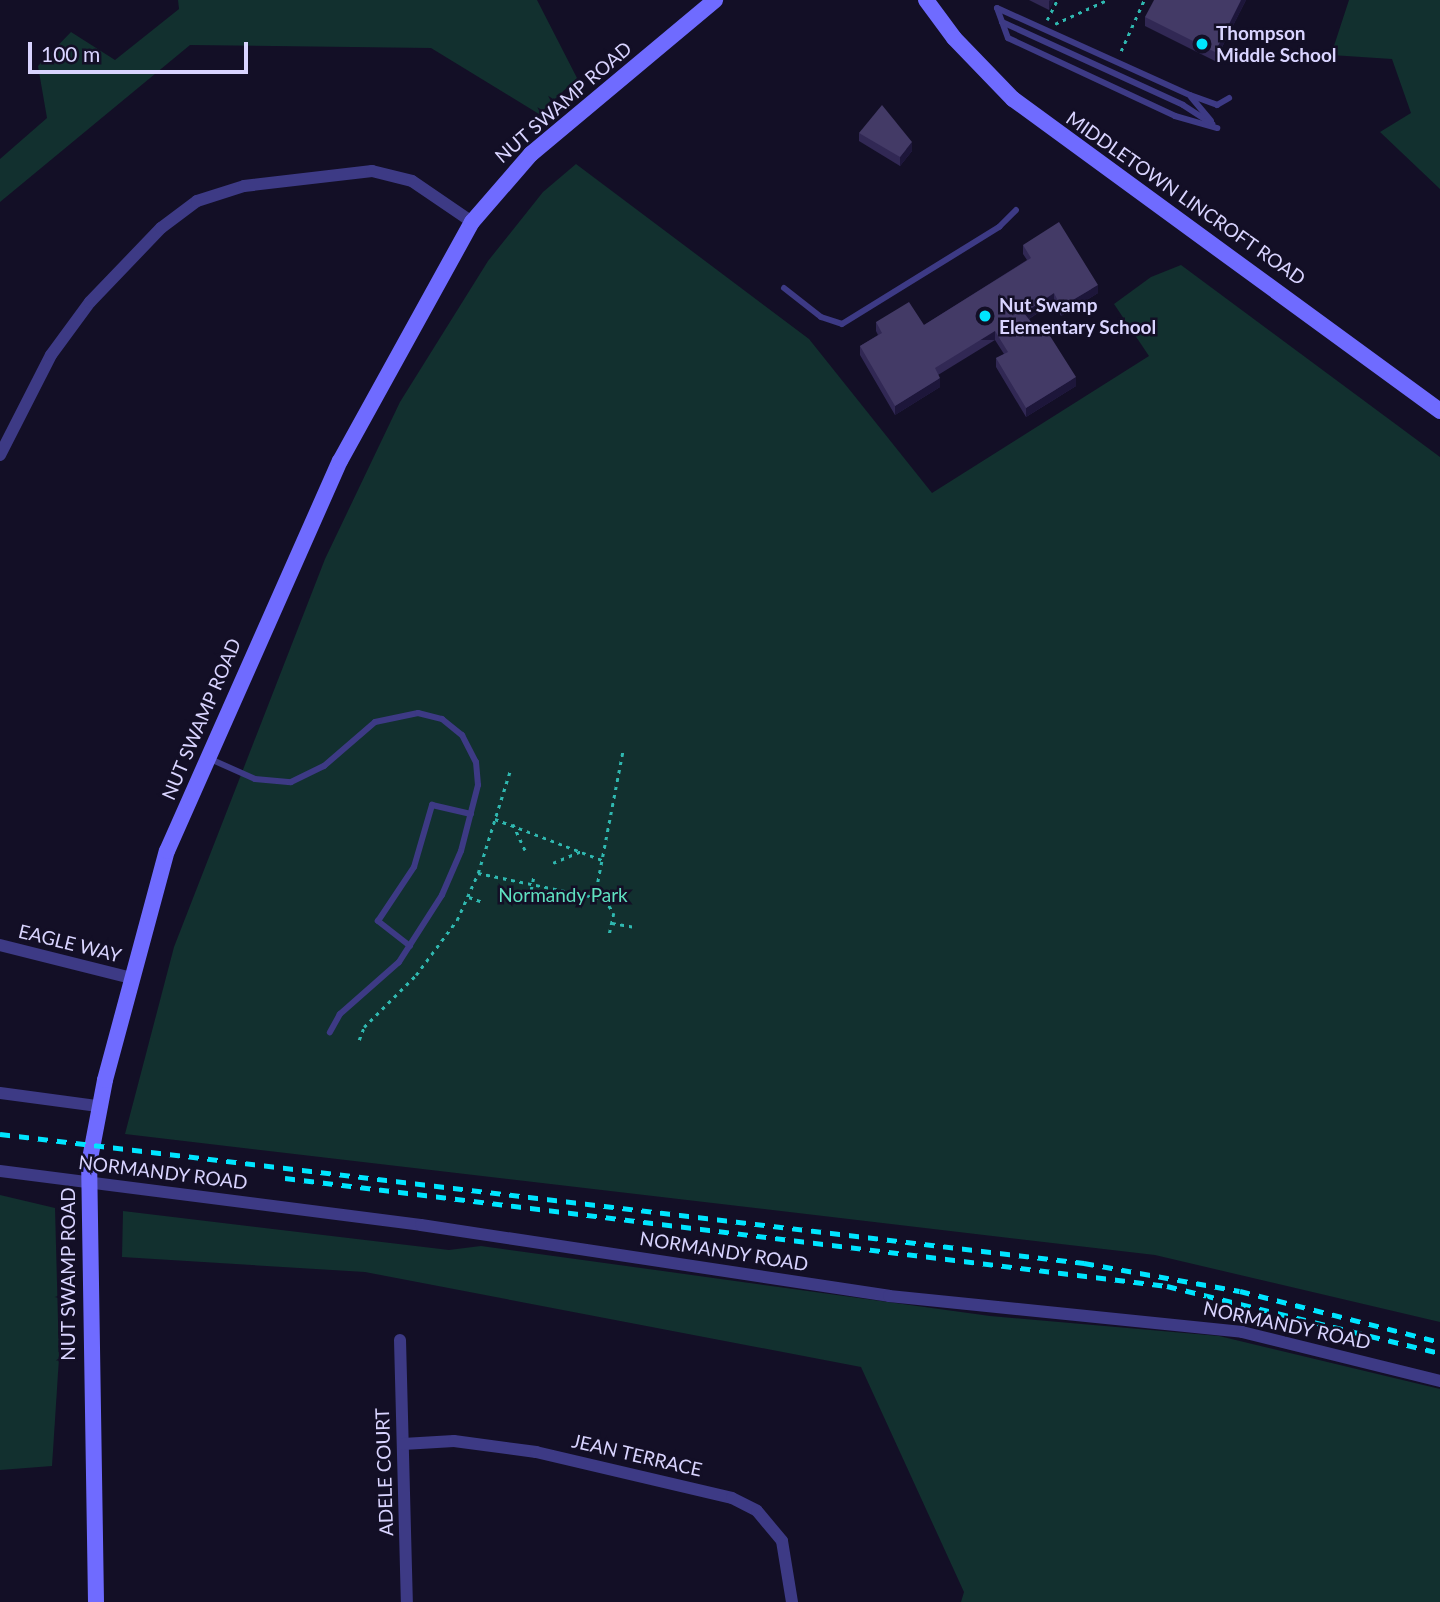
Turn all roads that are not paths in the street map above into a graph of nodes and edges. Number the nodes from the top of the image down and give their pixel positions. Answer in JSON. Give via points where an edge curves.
{"nodes":[{"id":1,"x":715,"y":0,"type":"edge"},
{"id":2,"x":926,"y":0,"type":"edge"},
{"id":3,"x":1002,"y":22,"type":"junction"},
{"id":4,"x":1190,"y":95,"type":"junction"},
{"id":5,"x":1229,"y":97,"type":"dead end"},
{"id":6,"x":1217,"y":128,"type":"junction"},
{"id":7,"x":1016,"y":210,"type":"dead end"},
{"id":8,"x":472,"y":222,"type":"junction"},
{"id":9,"x":784,"y":288,"type":"dead end"},
{"id":10,"x":1440,"y":411,"type":"edge"},
{"id":11,"x":0,"y":455,"type":"edge"},
{"id":12,"x":206,"y":757,"type":"junction"},
{"id":13,"x":471,"y":814,"type":"junction"},
{"id":14,"x":0,"y":945,"type":"edge"},
{"id":15,"x":410,"y":946,"type":"junction"},
{"id":16,"x":131,"y":978,"type":"junction"},
{"id":17,"x":330,"y":1032,"type":"dead end"},
{"id":18,"x":0,"y":1093,"type":"edge"},
{"id":19,"x":99,"y":1106,"type":"junction"},
{"id":20,"x":0,"y":1171,"type":"edge"},
{"id":21,"x":88,"y":1181,"type":"junction"},
{"id":22,"x":400,"y":1340,"type":"dead end"},
{"id":23,"x":1440,"y":1381,"type":"edge"},
{"id":24,"x":403,"y":1444,"type":"junction"},
{"id":25,"x":96,"y":1602,"type":"edge"},
{"id":26,"x":407,"y":1602,"type":"edge"},
{"id":27,"x":792,"y":1602,"type":"edge"}],
"edges":[{"from":1,"to":8,"type":"main road","name":"NUT SWAMP ROAD","via":[[531,154]]},
{"from":2,"to":10,"type":"main road","name":"MIDDLETOWN LINCROFT ROAD","via":[[987,75],[1023,107]]},
{"from":3,"to":4,"type":"lane","via":[[997,8]]},
{"from":3,"to":6,"type":"lane","via":[[1183,105]]},
{"from":3,"to":6,"type":"lane","via":[[1008,38],[1175,116]]},
{"from":4,"to":5,"type":"lane","via":[[1217,105]]},
{"from":4,"to":6,"type":"lane"},
{"from":7,"to":9,"type":"lane","via":[[999,227],[842,324],[821,317]]},
{"from":8,"to":11,"type":"street","via":[[412,181],[372,171],[244,186],[197,201],[161,228],[82,311],[51,355]]},
{"from":8,"to":12,"type":"main road","name":"NUT SWAMP ROAD","via":[[340,461]]},
{"from":12,"to":13,"type":"lane","via":[[255,779],[291,782],[324,766],[375,722],[418,713],[442,719],[463,735],[475,762],[478,785]]},
{"from":12,"to":16,"type":"main road","name":"NUT SWAMP ROAD","via":[[167,851]]},
{"from":13,"to":15,"type":"lane","via":[[442,895]]},
{"from":13,"to":15,"type":"lane","via":[[432,805],[414,867],[378,921]]},
{"from":14,"to":16,"type":"street","name":"EAGLE WAY"},
{"from":15,"to":17,"type":"lane","via":[[365,996],[340,1014]]},
{"from":16,"to":19,"type":"main road","name":"NUT SWAMP ROAD"},
{"from":18,"to":19,"type":"street"},
{"from":19,"to":21,"type":"main road","name":"NUT SWAMP ROAD"},
{"from":20,"to":21,"type":"street","name":"NORMANDY ROAD"},
{"from":21,"to":23,"type":"street","name":"NORMANDY ROAD","via":[[435,1227],[889,1296],[1242,1332]]},
{"from":21,"to":25,"type":"main road","name":"NUT SWAMP ROAD"},
{"from":22,"to":24,"type":"street","name":"ADELE COURT"},
{"from":24,"to":26,"type":"street","name":"ADELE COURT"},
{"from":24,"to":27,"type":"street","name":"JEAN TERRACE","via":[[454,1441],[536,1452],[732,1498],[757,1511],[782,1541]]}]}
